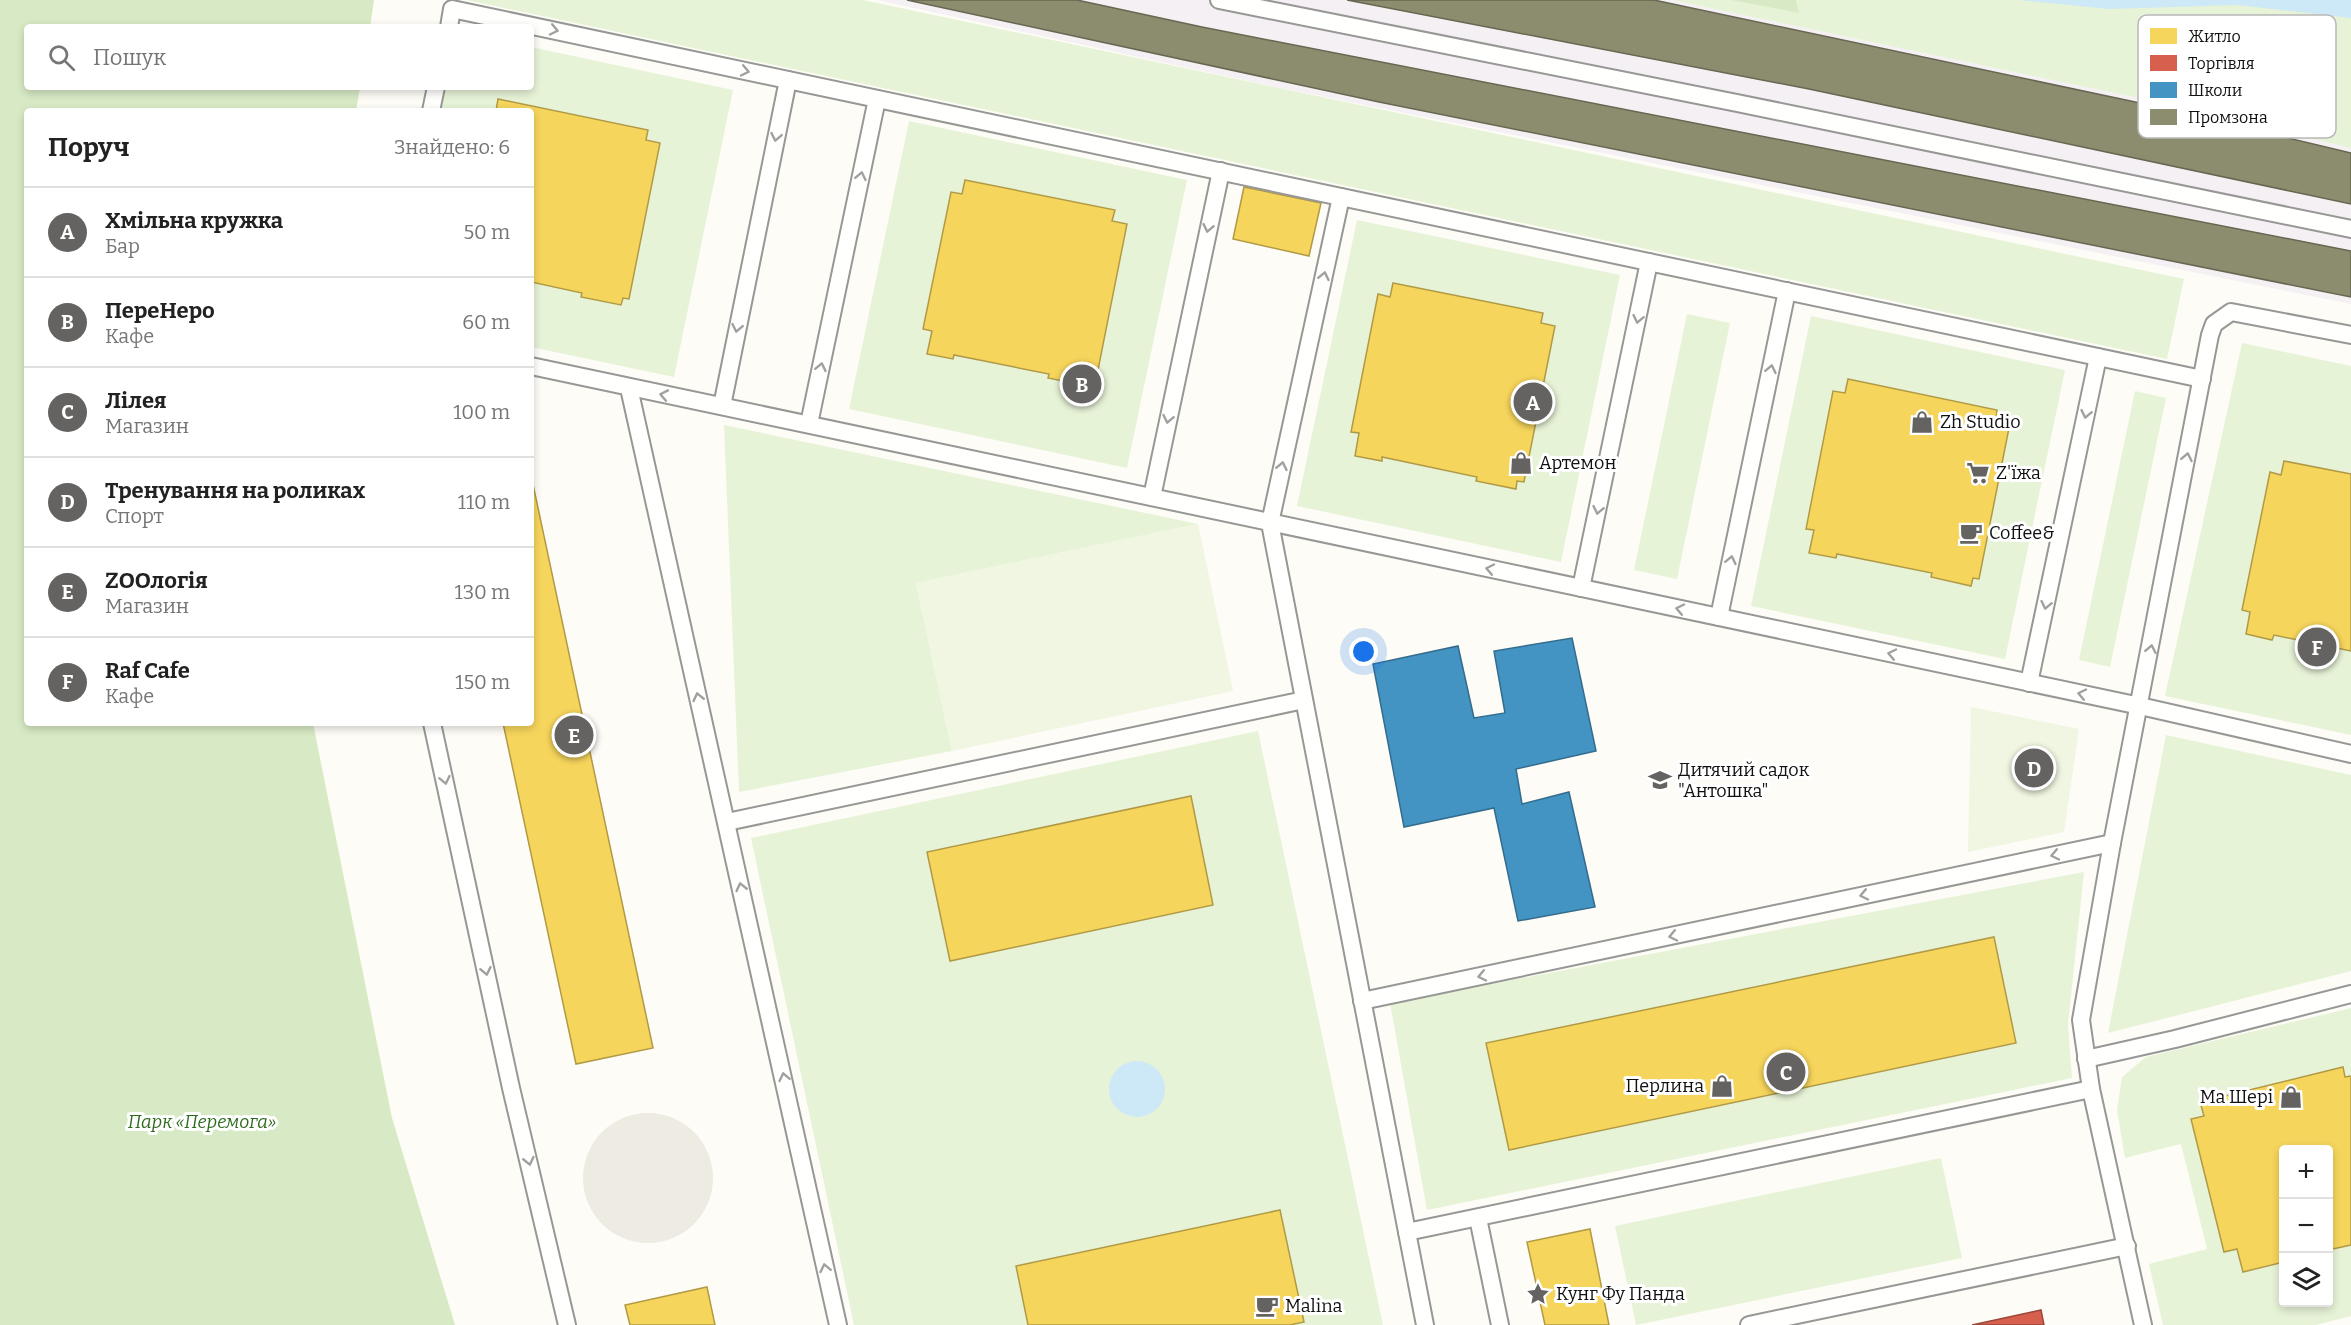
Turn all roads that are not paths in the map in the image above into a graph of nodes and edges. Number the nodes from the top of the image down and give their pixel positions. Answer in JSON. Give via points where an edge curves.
{"nodes":[{"id":1,"x":1219,"y":0,"type":"edge"},
{"id":2,"x":450,"y":24,"type":"edge"},
{"id":3,"x":524,"y":24,"type":"edge"},
{"id":4,"x":534,"y":26,"type":"edge"},
{"id":5,"x":788,"y":80,"type":"junction"},
{"id":6,"x":435,"y":90,"type":"edge"},
{"id":7,"x":877,"y":99,"type":"junction"},
{"id":8,"x":432,"y":108,"type":"edge"},
{"id":9,"x":1221,"y":171,"type":"junction"},
{"id":10,"x":1341,"y":197,"type":"junction"},
{"id":11,"x":2351,"y":229,"type":"edge"},
{"id":12,"x":1649,"y":262,"type":"junction"},
{"id":13,"x":1787,"y":291,"type":"junction"},
{"id":14,"x":2351,"y":335,"type":"edge"},
{"id":15,"x":2098,"y":357,"type":"junction"},
{"id":16,"x":534,"y":367,"type":"edge"},
{"id":17,"x":2202,"y":379,"type":"junction"},
{"id":18,"x":629,"y":388,"type":"junction"},
{"id":19,"x":722,"y":406,"type":"junction"},
{"id":20,"x":809,"y":424,"type":"junction"},
{"id":21,"x":1152,"y":497,"type":"junction"},
{"id":22,"x":1270,"y":523,"type":"junction"},
{"id":23,"x":1581,"y":588,"type":"junction"},
{"id":24,"x":1719,"y":617,"type":"junction"},
{"id":25,"x":2029,"y":683,"type":"junction"},
{"id":26,"x":1304,"y":700,"type":"junction"},
{"id":27,"x":2140,"y":706,"type":"junction"},
{"id":28,"x":433,"y":726,"type":"edge"},
{"id":29,"x":2351,"y":754,"type":"edge"},
{"id":30,"x":726,"y":822,"type":"junction"},
{"id":31,"x":2112,"y":843,"type":"junction"},
{"id":32,"x":2351,"y":994,"type":"edge"},
{"id":33,"x":1362,"y":1001,"type":"junction"},
{"id":34,"x":2086,"y":1059,"type":"junction"},
{"id":35,"x":2091,"y":1089,"type":"junction"},
{"id":36,"x":1478,"y":1218,"type":"junction"},
{"id":37,"x":1407,"y":1232,"type":"junction"},
{"id":38,"x":2127,"y":1246,"type":"junction"},
{"id":39,"x":567,"y":1325,"type":"edge"},
{"id":40,"x":838,"y":1325,"type":"edge"},
{"id":41,"x":1425,"y":1325,"type":"edge"},
{"id":42,"x":1500,"y":1325,"type":"edge"},
{"id":43,"x":1749,"y":1325,"type":"edge"},
{"id":44,"x":2144,"y":1325,"type":"edge"}],
"edges":[{"from":1,"to":11,"type":"lane"},
{"from":2,"to":3,"type":"lane","one_way":true,"via":[[453,9]]},
{"from":4,"to":5,"type":"lane","one_way":true},
{"from":5,"to":7,"type":"lane"},
{"from":5,"to":19,"type":"lane","one_way":true},
{"from":6,"to":8,"type":"lane"},
{"from":7,"to":9,"type":"lane"},
{"from":20,"to":7,"type":"lane","one_way":true},
{"from":9,"to":10,"type":"lane"},
{"from":9,"to":21,"type":"lane","one_way":true},
{"from":10,"to":12,"type":"lane"},
{"from":22,"to":10,"type":"lane","one_way":true},
{"from":12,"to":13,"type":"lane"},
{"from":12,"to":23,"type":"lane","one_way":true},
{"from":13,"to":15,"type":"lane"},
{"from":24,"to":13,"type":"lane","one_way":true},
{"from":14,"to":17,"type":"lane","via":[[2231,312],[2214,324]]},
{"from":15,"to":17,"type":"lane"},
{"from":15,"to":25,"type":"lane","one_way":true},
{"from":16,"to":18,"type":"lane"},
{"from":27,"to":17,"type":"lane","one_way":true},
{"from":19,"to":18,"type":"lane","one_way":true},
{"from":30,"to":18,"type":"lane","one_way":true},
{"from":19,"to":20,"type":"lane"},
{"from":20,"to":21,"type":"lane"},
{"from":21,"to":22,"type":"lane"},
{"from":23,"to":22,"type":"lane","one_way":true},
{"from":22,"to":26,"type":"lane"},
{"from":24,"to":23,"type":"lane","one_way":true},
{"from":25,"to":24,"type":"lane","one_way":true},
{"from":27,"to":25,"type":"lane","one_way":true},
{"from":26,"to":30,"type":"lane"},
{"from":26,"to":33,"type":"lane"},
{"from":27,"to":29,"type":"lane"},
{"from":27,"to":31,"type":"lane"},
{"from":28,"to":39,"type":"lane","one_way":true},
{"from":40,"to":30,"type":"lane","one_way":true},
{"from":31,"to":33,"type":"lane","one_way":true},
{"from":31,"to":34,"type":"lane","via":[[2081,1020]]},
{"from":32,"to":34,"type":"lane"},
{"from":33,"to":37,"type":"lane"},
{"from":34,"to":35,"type":"lane"},
{"from":35,"to":36,"type":"lane"},
{"from":35,"to":38,"type":"lane"},
{"from":36,"to":37,"type":"lane"},
{"from":36,"to":42,"type":"lane"},
{"from":37,"to":41,"type":"lane"},
{"from":38,"to":43,"type":"lane"},
{"from":38,"to":44,"type":"lane"}]}
